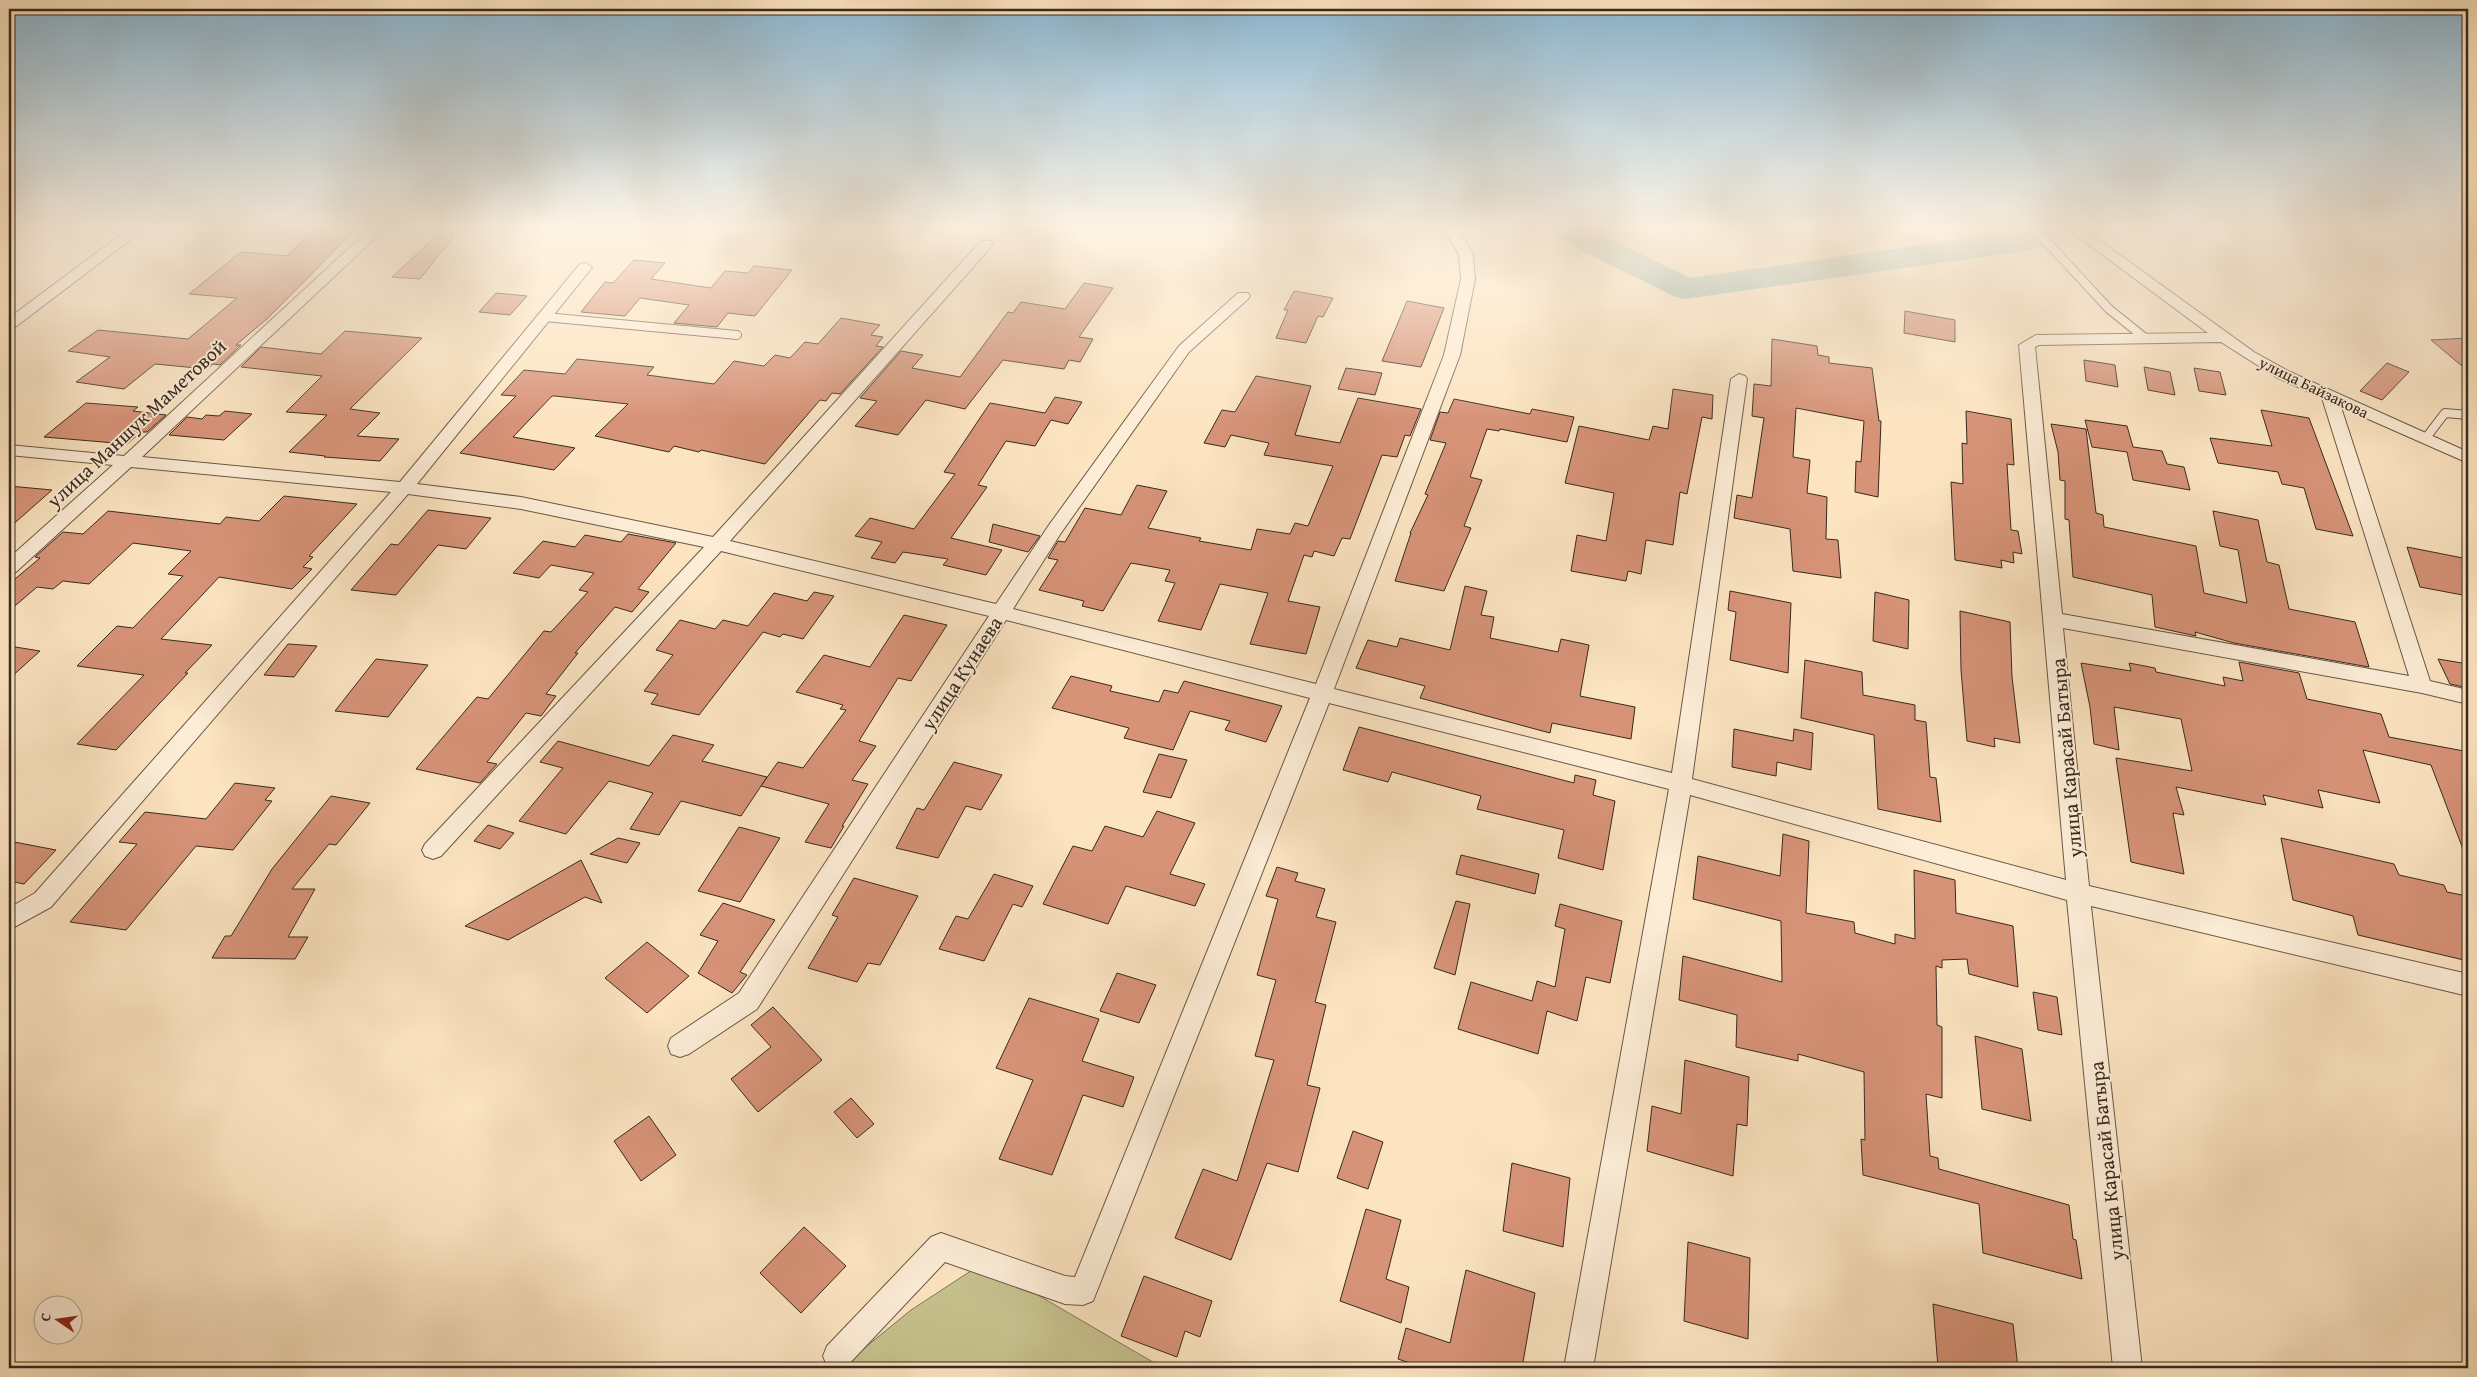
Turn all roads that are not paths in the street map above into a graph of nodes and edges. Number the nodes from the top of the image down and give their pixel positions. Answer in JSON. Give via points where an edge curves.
{"nodes":[{"id":1,"x":54,"y":291,"type":"edge"},
{"id":2,"x":311,"y":291,"type":"edge"},
{"id":3,"x":566,"y":291,"type":"edge"},
{"id":4,"x":944,"y":291,"type":"edge"},
{"id":5,"x":1465,"y":291,"type":"edge"},
{"id":6,"x":2093,"y":291,"type":"edge"},
{"id":7,"x":2161,"y":291,"type":"edge"},
{"id":8,"x":1243,"y":296,"type":"dead end"},
{"id":9,"x":545,"y":317,"type":"junction"},
{"id":10,"x":9,"y":325,"type":"edge"},
{"id":11,"x":738,"y":335,"type":"dead end"},
{"id":12,"x":2224,"y":337,"type":"junction"},
{"id":13,"x":2145,"y":338,"type":"junction"},
{"id":14,"x":1739,"y":378,"type":"dead end"},
{"id":15,"x":2330,"y":397,"type":"junction"},
{"id":16,"x":2468,"y":416,"type":"edge"},
{"id":17,"x":2425,"y":439,"type":"junction"},
{"id":18,"x":9,"y":450,"type":"edge"},
{"id":19,"x":2468,"y":458,"type":"edge"},
{"id":20,"x":128,"y":461,"type":"junction"},
{"id":21,"x":404,"y":488,"type":"junction"},
{"id":22,"x":718,"y":544,"type":"junction"},
{"id":23,"x":9,"y":568,"type":"edge"},
{"id":24,"x":1000,"y":612,"type":"junction"},
{"id":25,"x":2054,"y":619,"type":"junction"},
{"id":26,"x":2422,"y":686,"type":"junction"},
{"id":27,"x":1322,"y":694,"type":"junction"},
{"id":28,"x":2468,"y":697,"type":"edge"},
{"id":29,"x":1681,"y":784,"type":"junction"},
{"id":30,"x":433,"y":850,"type":"dead end"},
{"id":31,"x":2078,"y":893,"type":"junction"},
{"id":32,"x":9,"y":920,"type":"edge"},
{"id":33,"x":2468,"y":985,"type":"edge"},
{"id":34,"x":680,"y":1046,"type":"dead end"},
{"id":35,"x":837,"y":1356,"type":"dead end"},
{"id":36,"x":1578,"y":1368,"type":"edge"},
{"id":37,"x":2127,"y":1368,"type":"edge"}],
"edges":[{"from":1,"to":10,"type":"street"},
{"from":2,"to":20,"type":"street","name":"улица Маншук Маметовой"},
{"from":3,"to":9,"type":"street"},
{"from":4,"to":22,"type":"street"},
{"from":5,"to":27,"type":"street","via":[[1452,355]]},
{"from":6,"to":13,"type":"lane"},
{"from":7,"to":12,"type":"street","name":"улица Байзакова"},
{"from":8,"to":24,"type":"street","name":"улица Кунаева","via":[[1184,349],[1055,529]]},
{"from":9,"to":11,"type":"lane"},
{"from":9,"to":21,"type":"street"},
{"from":12,"to":13,"type":"street","name":"улица Карасай Батыра"},
{"from":12,"to":15,"type":"street","name":"улица Байзакова","via":[[2282,374]]},
{"from":13,"to":25,"type":"street","name":"улица Карасай Батыра","via":[[2036,340],[2027,345]]},
{"from":14,"to":29,"type":"street"},
{"from":15,"to":17,"type":"street","name":"улица Байзакова"},
{"from":15,"to":26,"type":"street"},
{"from":16,"to":17,"type":"lane","via":[[2445,413]]},
{"from":17,"to":19,"type":"street","name":"улица Байзакова"},
{"from":18,"to":20,"type":"street"},
{"from":20,"to":21,"type":"street"},
{"from":20,"to":23,"type":"street","name":"улица Маншук Маметовой"},
{"from":21,"to":22,"type":"street","via":[[521,503]]},
{"from":21,"to":32,"type":"street","via":[[43,900]]},
{"from":22,"to":24,"type":"street"},
{"from":22,"to":30,"type":"street"},
{"from":24,"to":27,"type":"street"},
{"from":24,"to":34,"type":"street","name":"улица Кунаева","via":[[748,1001]]},
{"from":25,"to":26,"type":"street"},
{"from":25,"to":31,"type":"street","name":"улица Карасай Батыра"},
{"from":26,"to":28,"type":"street"},
{"from":27,"to":29,"type":"street"},
{"from":27,"to":35,"type":"street","via":[[1083,1291],[1065,1290],[941,1247]]},
{"from":29,"to":31,"type":"street"},
{"from":29,"to":36,"type":"street"},
{"from":31,"to":33,"type":"street"},
{"from":31,"to":37,"type":"street","name":"улица Карасай Батыра"}]}
